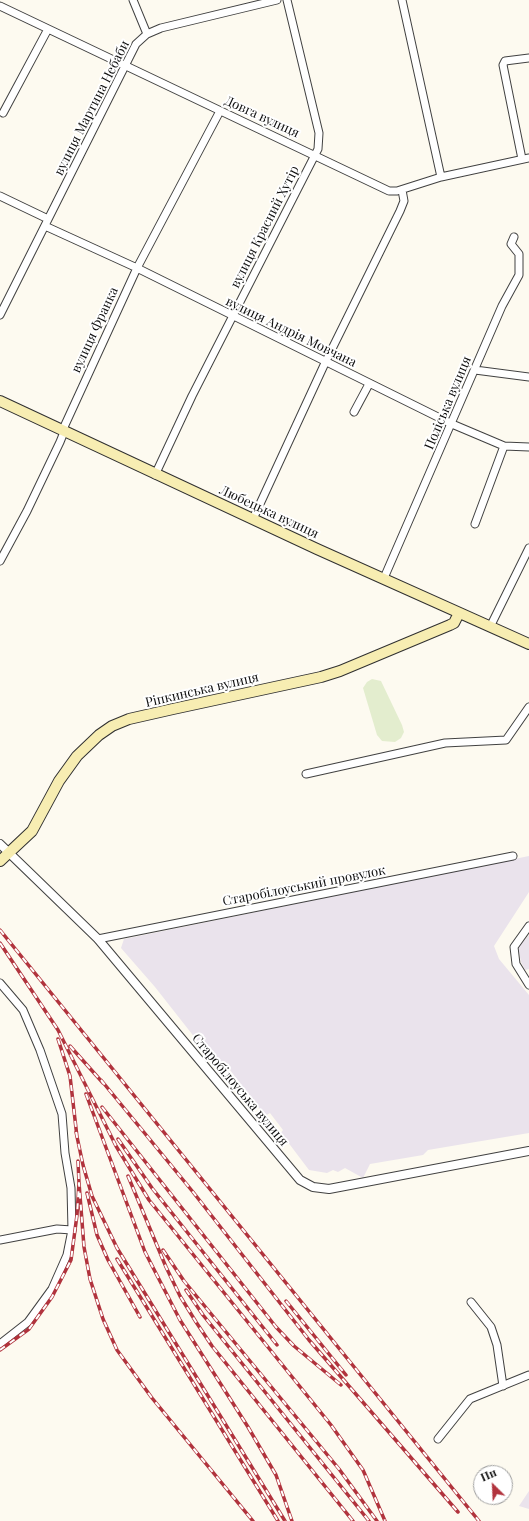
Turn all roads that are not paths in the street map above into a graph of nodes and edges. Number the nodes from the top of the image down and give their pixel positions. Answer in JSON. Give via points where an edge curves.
{"nodes":[{"id":1,"x":133,"y":0,"type":"edge"},
{"id":2,"x":277,"y":0,"type":"edge"},
{"id":3,"x":287,"y":0,"type":"edge"},
{"id":4,"x":402,"y":0,"type":"edge"},
{"id":5,"x":0,"y":6,"type":"edge"},
{"id":6,"x":48,"y":29,"type":"junction"},
{"id":7,"x":147,"y":34,"type":"junction"},
{"id":8,"x":529,"y":58,"type":"edge"},
{"id":9,"x":126,"y":66,"type":"junction"},
{"id":10,"x":220,"y":111,"type":"junction"},
{"id":11,"x":3,"y":113,"type":"dead end"},
{"id":12,"x":315,"y":156,"type":"junction"},
{"id":13,"x":526,"y":158,"type":"edge"},
{"id":14,"x":441,"y":178,"type":"junction"},
{"id":15,"x":402,"y":190,"type":"junction"},
{"id":16,"x":0,"y":196,"type":"edge"},
{"id":17,"x":47,"y":223,"type":"junction"},
{"id":18,"x":514,"y":237,"type":"dead end"},
{"id":19,"x":137,"y":268,"type":"junction"},
{"id":20,"x":0,"y":315,"type":"edge"},
{"id":21,"x":232,"y":317,"type":"junction"},
{"id":22,"x":325,"y":363,"type":"junction"},
{"id":23,"x":475,"y":370,"type":"junction"},
{"id":24,"x":529,"y":377,"type":"edge"},
{"id":25,"x":369,"y":384,"type":"junction"},
{"id":26,"x":0,"y":401,"type":"edge"},
{"id":27,"x":354,"y":412,"type":"dead end"},
{"id":28,"x":452,"y":424,"type":"junction"},
{"id":29,"x":64,"y":432,"type":"junction"},
{"id":30,"x":504,"y":446,"type":"junction"},
{"id":31,"x":529,"y":447,"type":"edge"},
{"id":32,"x":156,"y":475,"type":"junction"},
{"id":33,"x":253,"y":518,"type":"junction"},
{"id":34,"x":475,"y":524,"type":"dead end"},
{"id":35,"x":529,"y":548,"type":"edge"},
{"id":36,"x":0,"y":561,"type":"edge"},
{"id":37,"x":384,"y":578,"type":"junction"},
{"id":38,"x":459,"y":613,"type":"junction"},
{"id":39,"x":490,"y":627,"type":"junction"},
{"id":40,"x":529,"y":644,"type":"edge"},
{"id":41,"x":529,"y":706,"type":"edge"},
{"id":42,"x":306,"y":774,"type":"dead end"},
{"id":43,"x":0,"y":844,"type":"edge"},
{"id":44,"x":9,"y":853,"type":"junction"},
{"id":45,"x":513,"y":856,"type":"dead end"},
{"id":46,"x":0,"y":861,"type":"edge"},
{"id":47,"x":529,"y":926,"type":"edge"},
{"id":48,"x":98,"y":939,"type":"junction"},
{"id":49,"x":0,"y":983,"type":"edge"},
{"id":50,"x":529,"y":985,"type":"edge"},
{"id":51,"x":529,"y":1151,"type":"edge"},
{"id":52,"x":72,"y":1230,"type":"junction"},
{"id":53,"x":0,"y":1240,"type":"edge"},
{"id":54,"x":471,"y":1302,"type":"dead end"},
{"id":55,"x":0,"y":1344,"type":"edge"},
{"id":56,"x":529,"y":1375,"type":"edge"},
{"id":57,"x":503,"y":1386,"type":"junction"},
{"id":58,"x":438,"y":1439,"type":"dead end"}],
"edges":[{"from":1,"to":7,"type":"street"},
{"from":2,"to":7,"type":"street","name":"вулиця Мартина Небаби","via":[[161,28]]},
{"from":3,"to":12,"type":"street","name":"вулиця Красний Хутір","via":[[319,132],[320,142]]},
{"from":4,"to":14,"type":"street"},
{"from":5,"to":6,"type":"street","name":"Довга вулиця"},
{"from":6,"to":9,"type":"street","name":"Довга вулиця"},
{"from":6,"to":11,"type":"street"},
{"from":7,"to":9,"type":"street","name":"вулиця Мартина Небаби","via":[[136,44]]},
{"from":8,"to":13,"type":"street","name":"Довга вулиця","via":[[505,61],[503,65]]},
{"from":9,"to":10,"type":"street","name":"Довга вулиця"},
{"from":9,"to":17,"type":"street","name":"вулиця Мартина Небаби"},
{"from":10,"to":12,"type":"street","name":"Довга вулиця"},
{"from":10,"to":19,"type":"street","name":"вулиця Франка"},
{"from":12,"to":15,"type":"street","name":"Довга вулиця","via":[[389,191]]},
{"from":12,"to":21,"type":"street","name":"вулиця Красний Хутір"},
{"from":13,"to":14,"type":"street","name":"Довга вулиця"},
{"from":14,"to":15,"type":"street","name":"Довга вулиця"},
{"from":15,"to":22,"type":"street","via":[[404,202],[400,211]]},
{"from":16,"to":17,"type":"street","name":"вулиця Андрія Мовчана"},
{"from":17,"to":19,"type":"street","name":"вулиця Андрія Мовчана"},
{"from":17,"to":20,"type":"street","name":"вулиця Мартина Небаби"},
{"from":18,"to":23,"type":"street","name":"Поліська вулиця","via":[[511,244],[519,254],[519,275],[502,306]]},
{"from":19,"to":21,"type":"street","name":"вулиця Андрія Мовчана"},
{"from":19,"to":29,"type":"street","name":"вулиця Франка","via":[[64,427]]},
{"from":21,"to":22,"type":"street","name":"вулиця Андрія Мовчана"},
{"from":21,"to":32,"type":"street","name":"вулиця Красний Хутір"},
{"from":22,"to":25,"type":"street","name":"вулиця Андрія Мовчана"},
{"from":22,"to":33,"type":"street"},
{"from":23,"to":24,"type":"street"},
{"from":23,"to":28,"type":"street","name":"Поліська вулиця"},
{"from":25,"to":27,"type":"street"},
{"from":25,"to":28,"type":"street","name":"вулиця Андрія Мовчана"},
{"from":26,"to":29,"type":"main road","name":"Любецька вулиця"},
{"from":28,"to":30,"type":"street","name":"вулиця Андрія Мовчана"},
{"from":28,"to":37,"type":"street","name":"Поліська вулиця"},
{"from":29,"to":32,"type":"main road","name":"Любецька вулиця"},
{"from":29,"to":36,"type":"street","name":"вулиця Франка"},
{"from":30,"to":31,"type":"street","name":"вулиця Андрія Мовчана"},
{"from":30,"to":34,"type":"street"},
{"from":32,"to":33,"type":"main road","name":"Любецька вулиця"},
{"from":33,"to":37,"type":"main road","name":"Любецька вулиця"},
{"from":35,"to":39,"type":"street"},
{"from":37,"to":38,"type":"main road","name":"Любецька вулиця"},
{"from":38,"to":39,"type":"main road","name":"Любецька вулиця"},
{"from":38,"to":44,"type":"main road","name":"Ріпкинська вулиця","via":[[450,626],[340,671],[314,679],[173,708],[112,726],[77,756],[59,781],[32,831]]},
{"from":39,"to":40,"type":"main road","name":"Любецька вулиця"},
{"from":41,"to":42,"type":"street","via":[[506,740],[445,743]]},
{"from":43,"to":44,"type":"street","name":"Старобілоуська вулиця"},
{"from":44,"to":46,"type":"main road","name":"Ріпкинська вулиця"},
{"from":44,"to":48,"type":"street","name":"Старобілоуська вулиця"},
{"from":45,"to":48,"type":"street","name":"Старобілоуський провулок"},
{"from":47,"to":50,"type":"street","via":[[514,947],[516,964]]},
{"from":48,"to":51,"type":"street","name":"Старобілоуська вулиця","via":[[286,1164],[300,1180],[313,1187],[329,1189],[349,1186]]},
{"from":49,"to":52,"type":"street","via":[[23,1010],[62,1114],[71,1188]]},
{"from":52,"to":53,"type":"street","via":[[57,1229]]},
{"from":52,"to":55,"type":"street","via":[[67,1255],[52,1290],[28,1322]]},
{"from":54,"to":57,"type":"street","via":[[491,1327],[497,1345]]},
{"from":56,"to":57,"type":"street"},
{"from":57,"to":58,"type":"street","via":[[470,1399]]}]}
